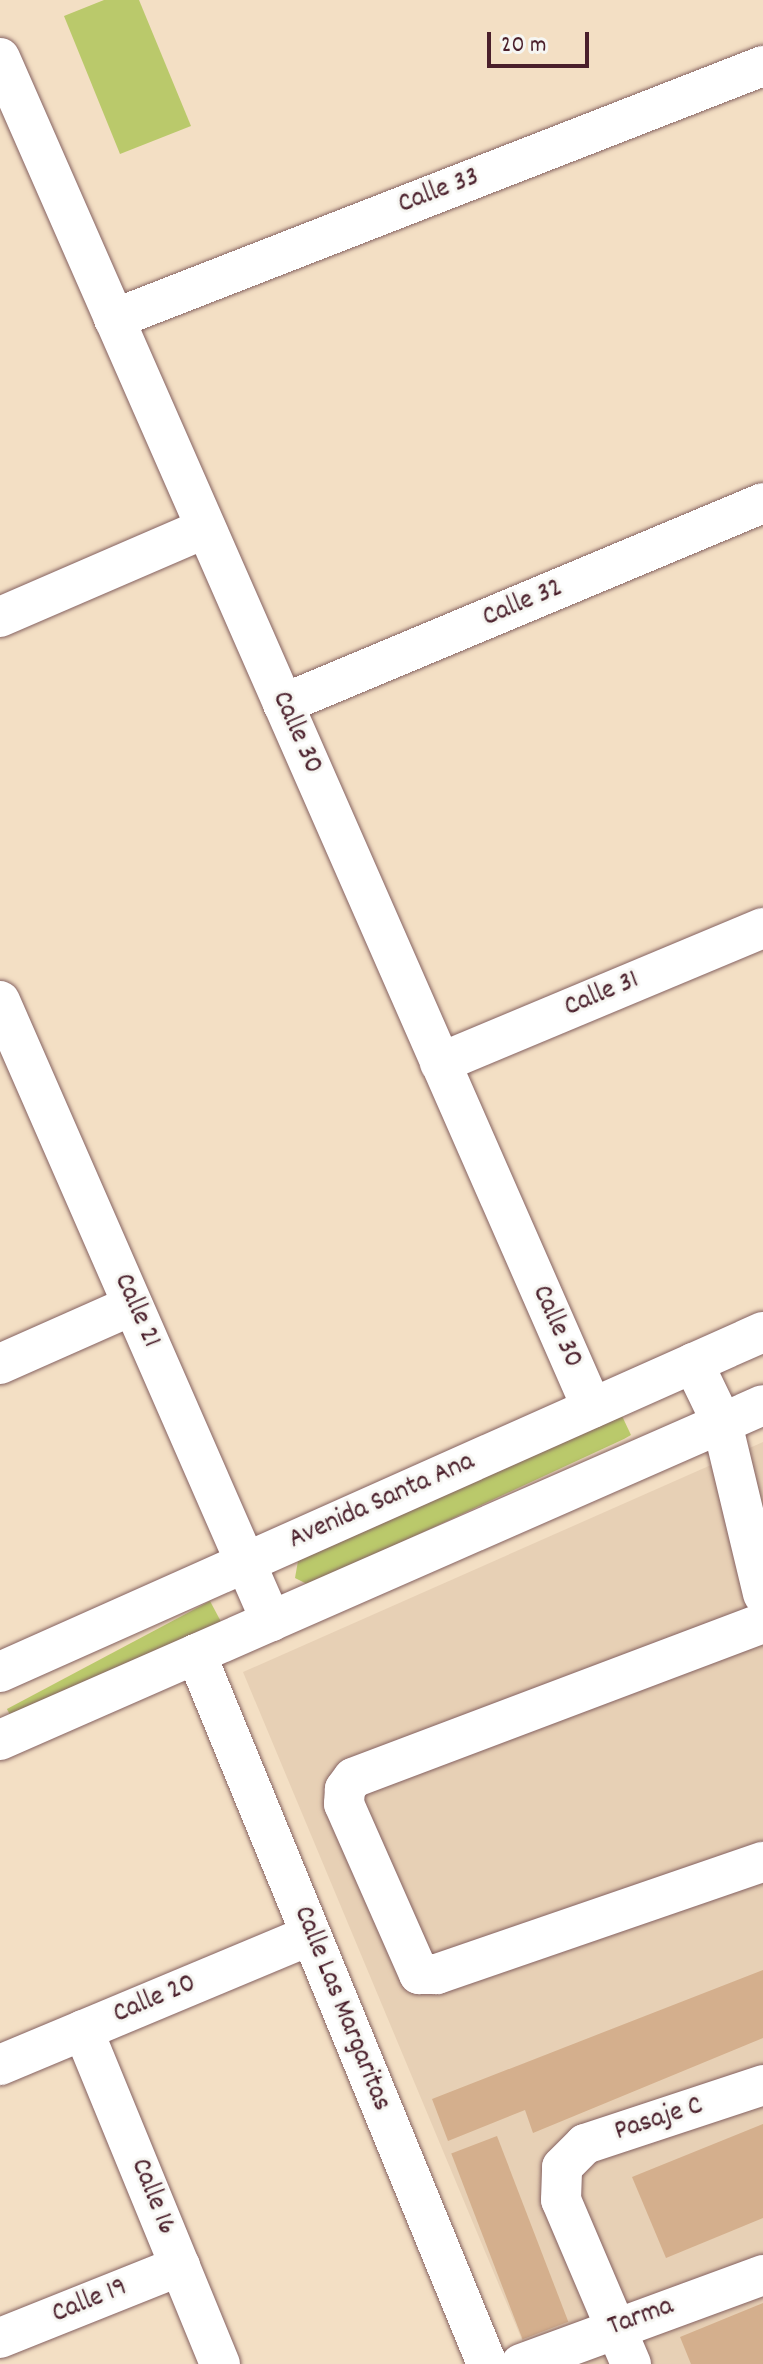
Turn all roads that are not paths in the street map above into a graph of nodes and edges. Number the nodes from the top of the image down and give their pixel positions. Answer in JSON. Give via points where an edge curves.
{"nodes":[{"id":1,"x":0,"y":58,"type":"edge"},
{"id":2,"x":763,"y":66,"type":"edge"},
{"id":3,"x":114,"y":319,"type":"junction"},
{"id":4,"x":763,"y":503,"type":"edge"},
{"id":5,"x":206,"y":528,"type":"junction"},
{"id":6,"x":0,"y":617,"type":"edge"},
{"id":7,"x":283,"y":704,"type":"junction"},
{"id":8,"x":763,"y":928,"type":"edge"},
{"id":9,"x":0,"y":1001,"type":"edge"},
{"id":10,"x":440,"y":1063,"type":"junction"},
{"id":11,"x":133,"y":1305,"type":"junction"},
{"id":12,"x":763,"y":1332,"type":"edge"},
{"id":13,"x":693,"y":1363,"type":"junction"},
{"id":14,"x":0,"y":1364,"type":"edge"},
{"id":15,"x":763,"y":1405,"type":"edge"},
{"id":16,"x":592,"y":1408,"type":"junction"},
{"id":17,"x":722,"y":1423,"type":"junction"},
{"id":18,"x":246,"y":1562,"type":"junction"},
{"id":19,"x":759,"y":1568,"type":"edge"},
{"id":20,"x":271,"y":1621,"type":"junction"},
{"id":21,"x":763,"y":1623,"type":"edge"},
{"id":22,"x":196,"y":1654,"type":"junction"},
{"id":23,"x":0,"y":1672,"type":"edge"},
{"id":24,"x":0,"y":1740,"type":"edge"},
{"id":25,"x":763,"y":1862,"type":"edge"},
{"id":26,"x":311,"y":1935,"type":"junction"},
{"id":27,"x":83,"y":2030,"type":"junction"},
{"id":28,"x":0,"y":2065,"type":"edge"},
{"id":29,"x":763,"y":2085,"type":"edge"},
{"id":30,"x":180,"y":2266,"type":"junction"},
{"id":31,"x":763,"y":2275,"type":"edge"},
{"id":32,"x":617,"y":2326,"type":"junction"},
{"id":33,"x":0,"y":2338,"type":"edge"},
{"id":34,"x":220,"y":2364,"type":"edge"},
{"id":35,"x":487,"y":2364,"type":"edge"},
{"id":36,"x":521,"y":2364,"type":"edge"},
{"id":37,"x":631,"y":2364,"type":"edge"}],
"edges":[{"from":1,"to":3,"type":"street","name":"Calle 30"},
{"from":2,"to":3,"type":"street","name":"Calle 33"},
{"from":3,"to":5,"type":"street","name":"Calle 30"},
{"from":4,"to":7,"type":"street","name":"Calle 32"},
{"from":5,"to":6,"type":"street"},
{"from":5,"to":7,"type":"street","name":"Calle 30"},
{"from":7,"to":10,"type":"street","name":"Calle 30"},
{"from":8,"to":10,"type":"street","name":"Calle 31"},
{"from":9,"to":11,"type":"street","name":"Calle 21"},
{"from":10,"to":16,"type":"street","name":"Calle 30"},
{"from":11,"to":14,"type":"street"},
{"from":11,"to":18,"type":"street","name":"Calle 21"},
{"from":12,"to":13,"type":"street","name":"Avenida Santa Ana"},
{"from":13,"to":16,"type":"street","name":"Avenida Santa Ana"},
{"from":13,"to":17,"type":"street"},
{"from":15,"to":17,"type":"street"},
{"from":16,"to":18,"type":"street","name":"Avenida Santa Ana"},
{"from":17,"to":19,"type":"street"},
{"from":17,"to":20,"type":"street"},
{"from":18,"to":20,"type":"street","name":"Calle 21"},
{"from":18,"to":23,"type":"street","name":"Avenida Santa Ana"},
{"from":20,"to":22,"type":"street"},
{"from":21,"to":25,"type":"street","via":[[353,1778],[344,1804],[419,1974],[437,1974]]},
{"from":22,"to":24,"type":"street"},
{"from":22,"to":26,"type":"street","name":"Calle Las Margaritas"},
{"from":26,"to":27,"type":"street","name":"Calle 20"},
{"from":26,"to":35,"type":"street","name":"Calle Las Margaritas"},
{"from":27,"to":28,"type":"street","name":"Calle 20"},
{"from":27,"to":30,"type":"street","name":"Calle 16"},
{"from":29,"to":32,"type":"street","name":"Pasaje C","via":[[585,2144],[562,2167],[561,2200]]},
{"from":30,"to":33,"type":"street","name":"Calle 19"},
{"from":30,"to":34,"type":"street","name":"Calle 16"},
{"from":31,"to":32,"type":"street","name":"Tarma"},
{"from":32,"to":36,"type":"street","name":"Tarma"},
{"from":32,"to":37,"type":"street"}]}
